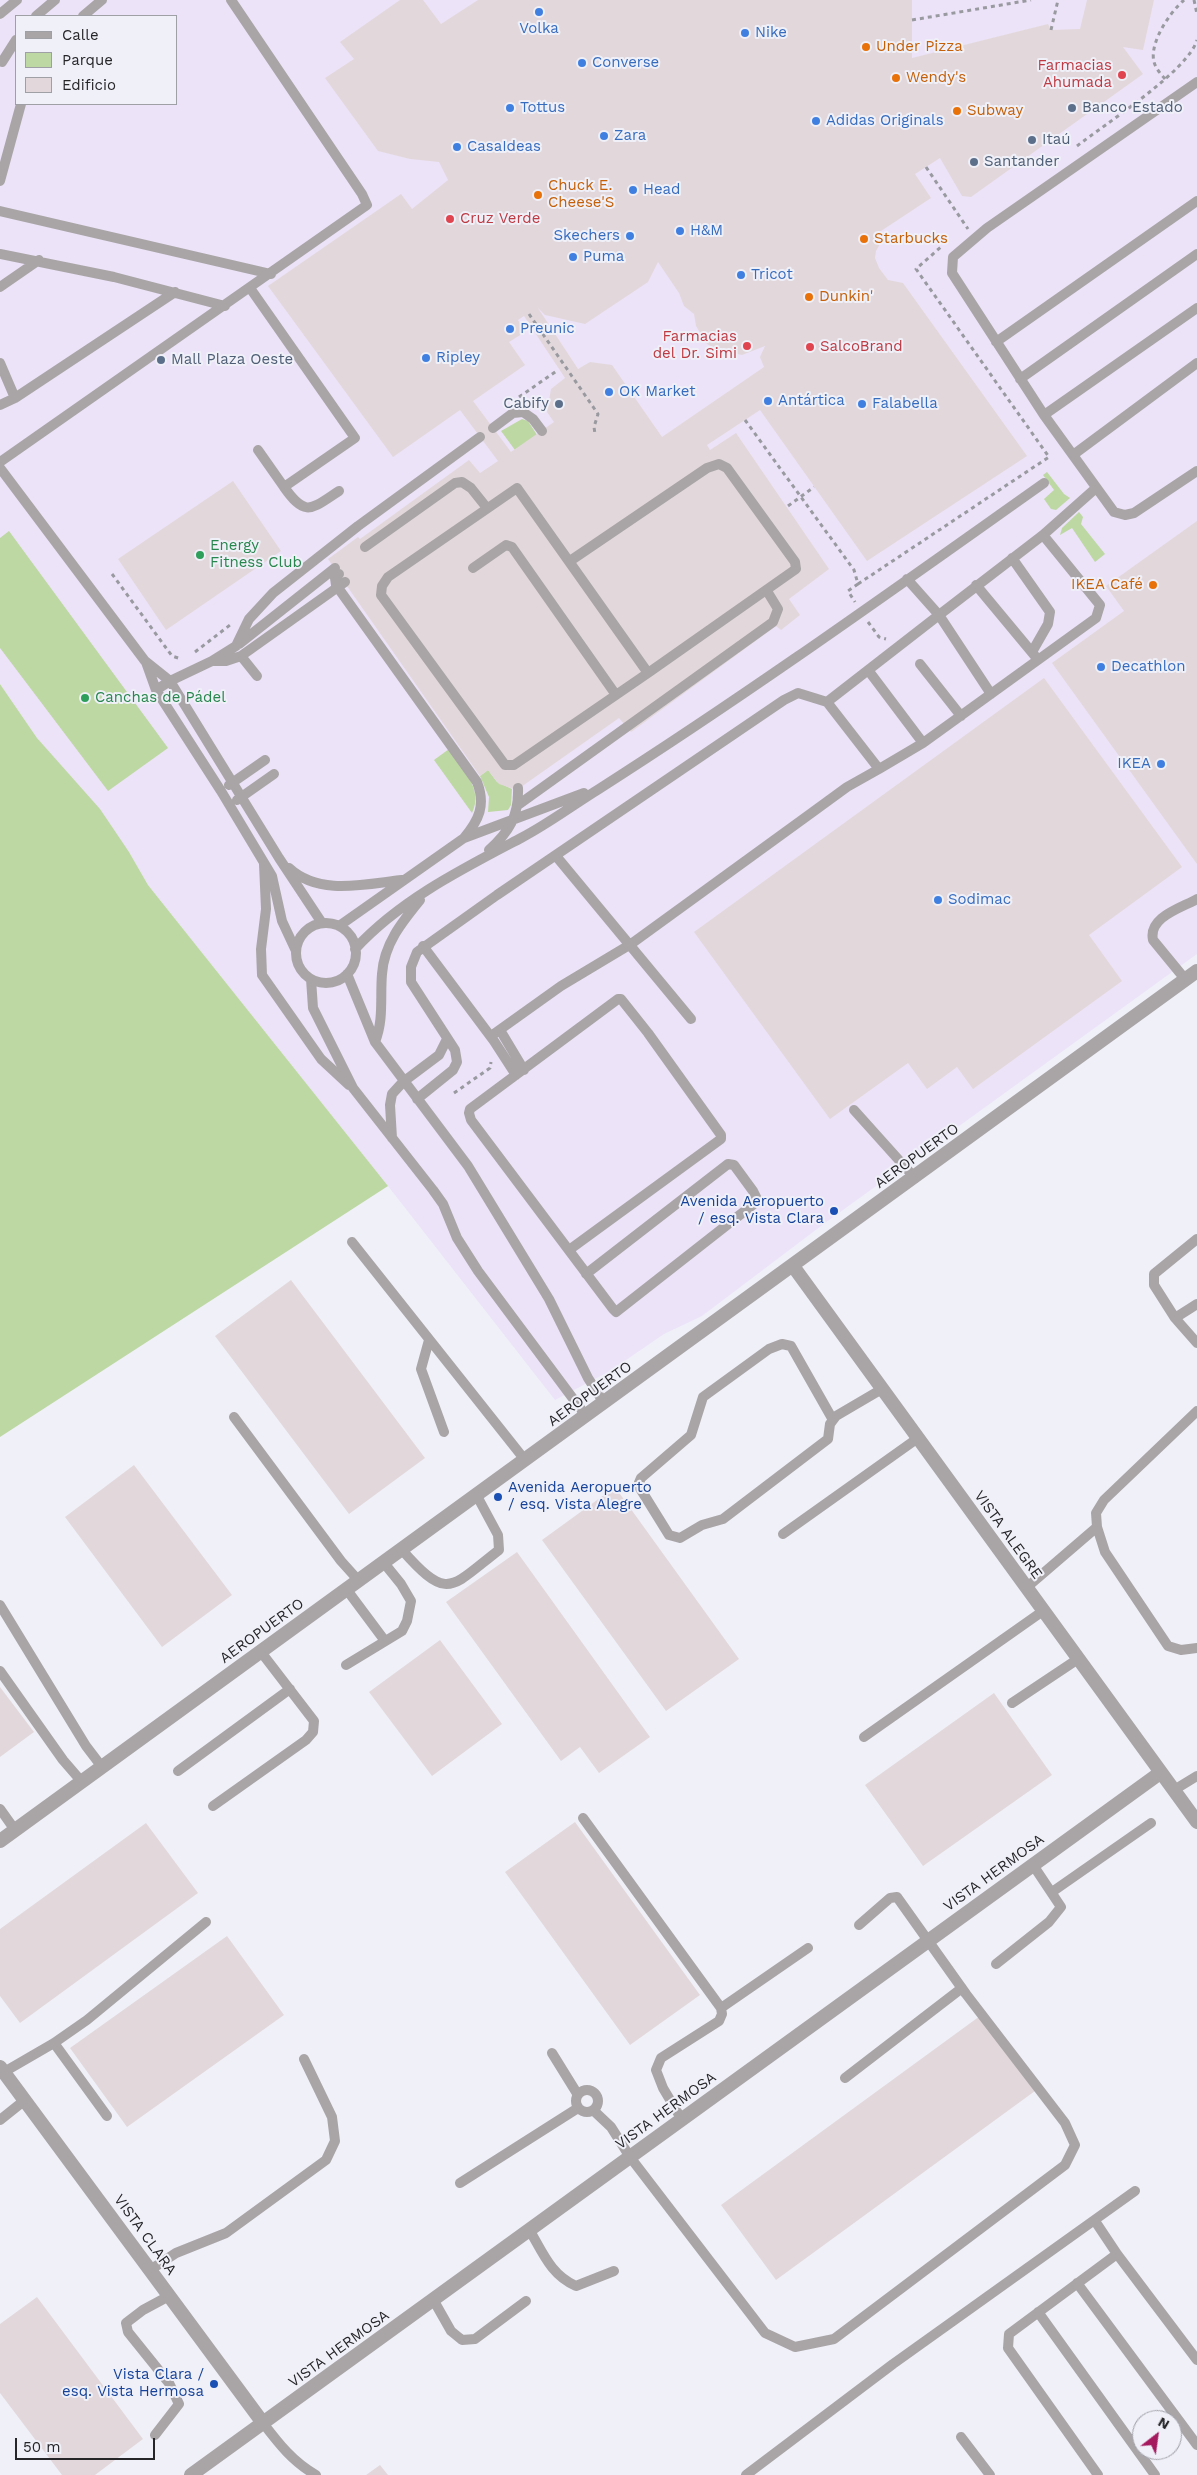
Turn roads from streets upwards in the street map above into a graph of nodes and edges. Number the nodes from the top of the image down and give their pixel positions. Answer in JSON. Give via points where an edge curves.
{"nodes":[{"id":1,"x":1197,"y":971,"type":"edge"},
{"id":2,"x":793,"y":1266,"type":"junction"},
{"id":3,"x":1160,"y":1773,"type":"junction"},
{"id":4,"x":1197,"y":1822,"type":"edge"},
{"id":5,"x":0,"y":1841,"type":"edge"},
{"id":6,"x":2,"y":2069,"type":"edge"},
{"id":7,"x":263,"y":2423,"type":"junction"},
{"id":8,"x":192,"y":2475,"type":"edge"}],
"edges":[{"from":1,"to":2,"type":"street","name":"AEROPUERTO"},
{"from":2,"to":3,"type":"street","name":"VISTA ALEGRE"},
{"from":2,"to":5,"type":"street","name":"AEROPUERTO"},
{"from":3,"to":4,"type":"street","name":"VISTA ALEGRE"},
{"from":3,"to":7,"type":"street","name":"VISTA HERMOSA"},
{"from":6,"to":7,"type":"street","name":"VISTA CLARA"},
{"from":7,"to":8,"type":"street","name":"VISTA HERMOSA"}]}
